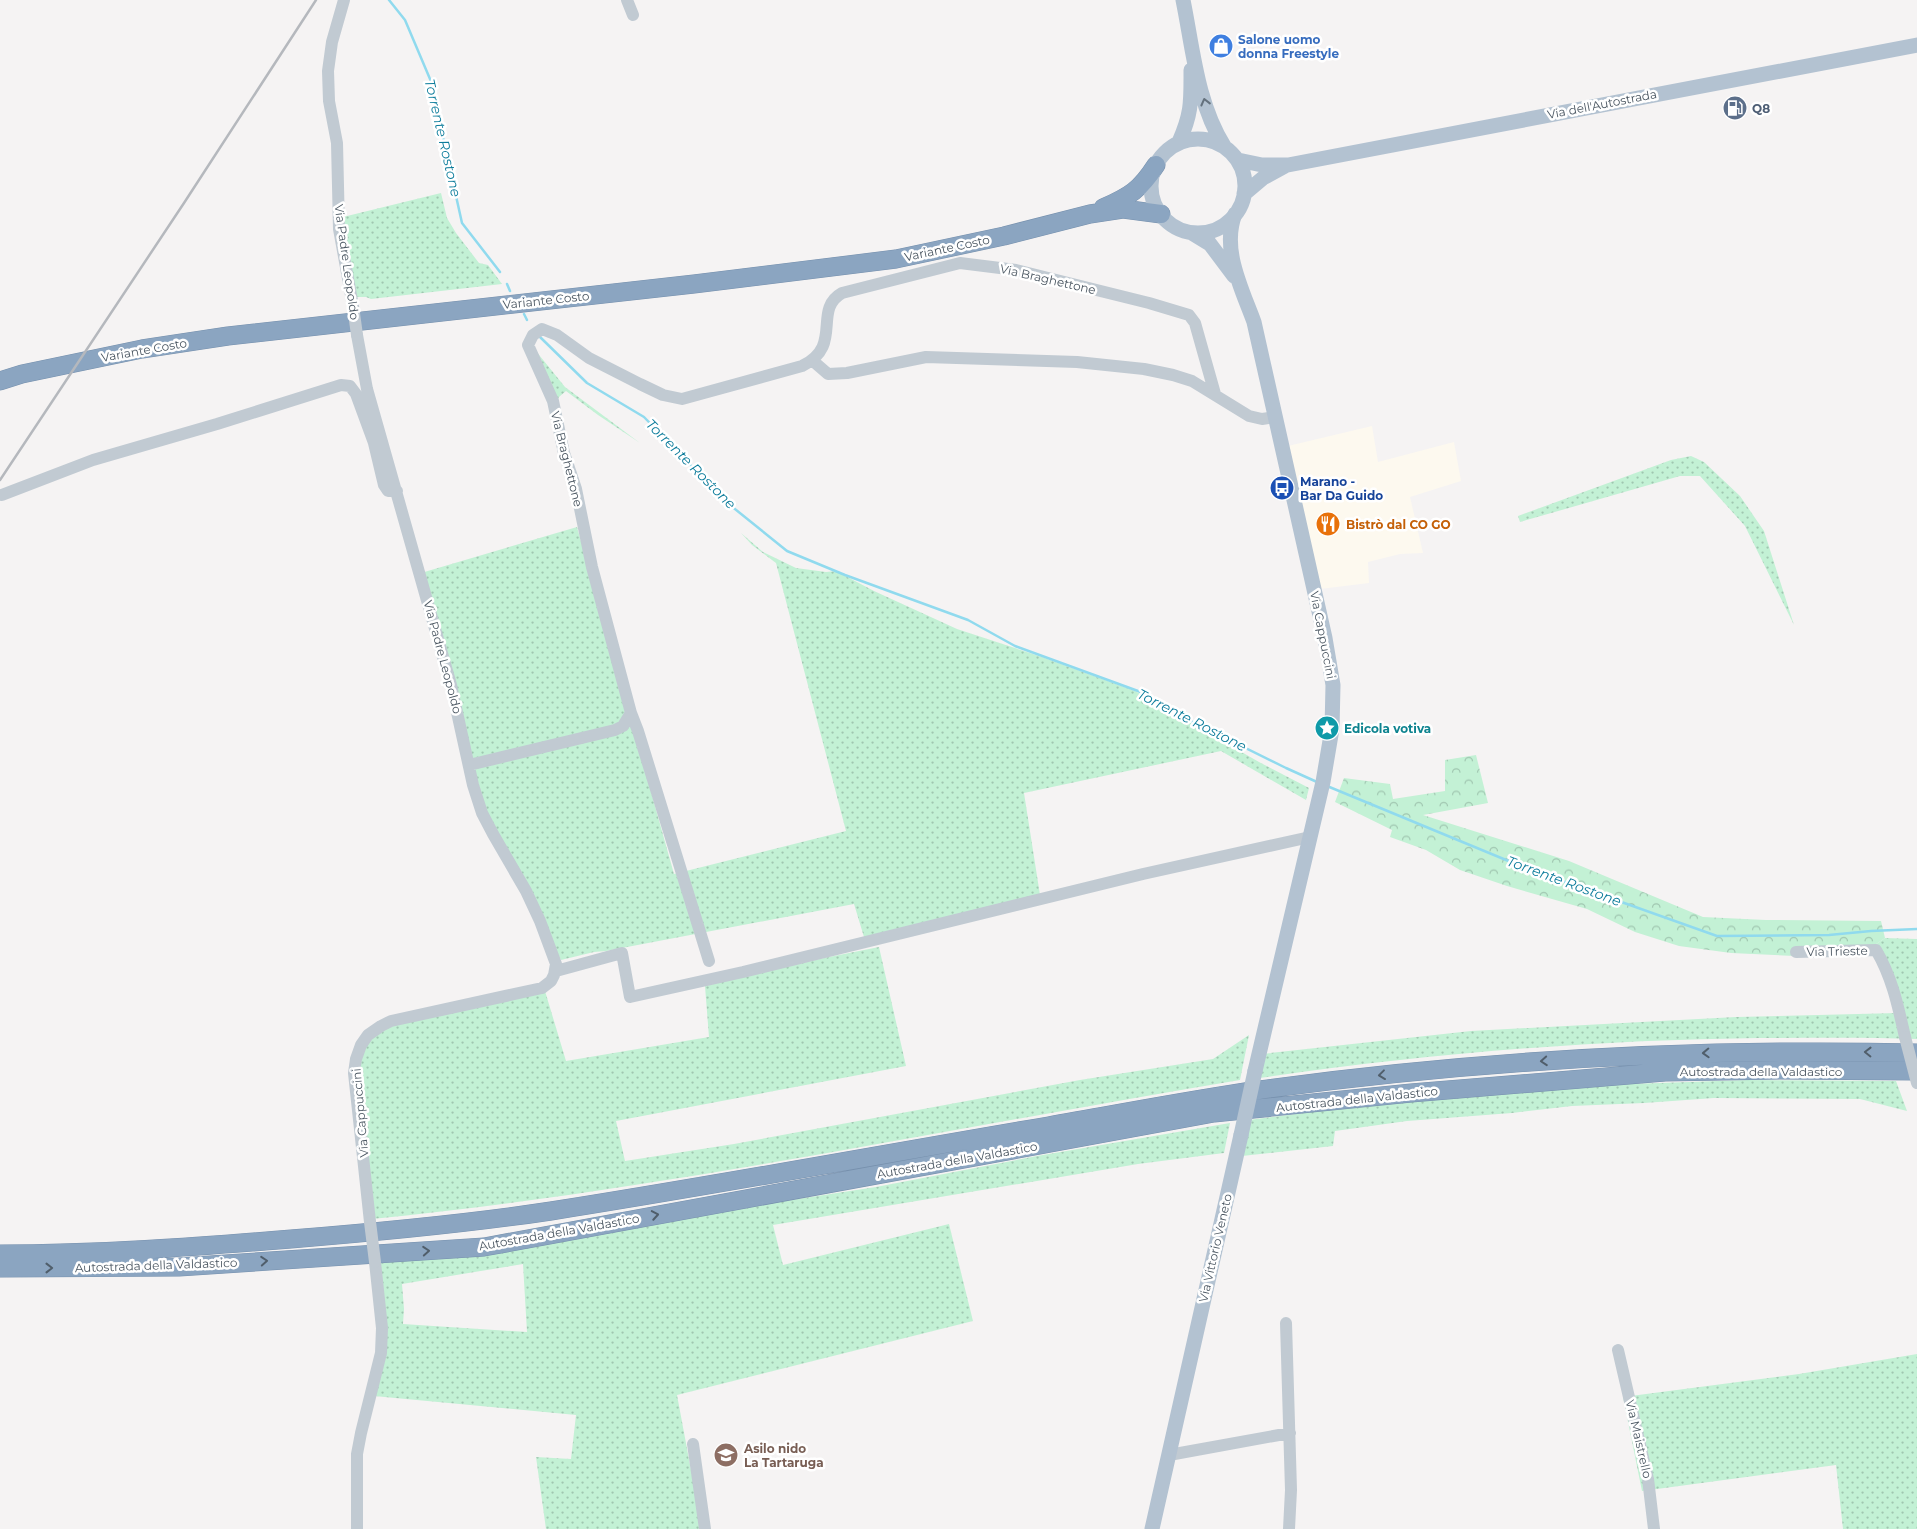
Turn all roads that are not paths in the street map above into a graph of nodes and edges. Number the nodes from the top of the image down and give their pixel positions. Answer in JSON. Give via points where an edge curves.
{"nodes":[{"id":1,"x":344,"y":0,"type":"edge"},
{"id":2,"x":628,"y":0,"type":"edge"},
{"id":3,"x":1183,"y":0,"type":"edge"},
{"id":4,"x":633,"y":15,"type":"dead end"},
{"id":5,"x":1917,"y":45,"type":"edge"},
{"id":6,"x":1191,"y":48,"type":"junction"},
{"id":7,"x":1179,"y":142,"type":"junction"},
{"id":8,"x":1224,"y":146,"type":"junction"},
{"id":9,"x":1238,"y":160,"type":"junction"},
{"id":10,"x":1156,"y":165,"type":"junction"},
{"id":11,"x":1288,"y":165,"type":"junction"},
{"id":12,"x":1244,"y":194,"type":"junction"},
{"id":13,"x":1090,"y":214,"type":"junction"},
{"id":14,"x":1161,"y":214,"type":"junction"},
{"id":15,"x":1235,"y":214,"type":"junction"},
{"id":16,"x":1190,"y":232,"type":"junction"},
{"id":17,"x":1241,"y":286,"type":"junction"},
{"id":18,"x":813,"y":360,"type":"junction"},
{"id":19,"x":0,"y":381,"type":"edge"},
{"id":20,"x":1215,"y":394,"type":"junction"},
{"id":21,"x":1275,"y":416,"type":"junction"},
{"id":22,"x":397,"y":492,"type":"junction"},
{"id":23,"x":2,"y":494,"type":"dead end"},
{"id":24,"x":631,"y":713,"type":"junction"},
{"id":25,"x":469,"y":765,"type":"junction"},
{"id":26,"x":1310,"y":836,"type":"junction"},
{"id":27,"x":1796,"y":952,"type":"dead end"},
{"id":28,"x":709,"y":961,"type":"dead end"},
{"id":29,"x":556,"y":971,"type":"junction"},
{"id":30,"x":1274,"y":987,"type":"joint"},
{"id":31,"x":1917,"y":1053,"type":"edge"},
{"id":32,"x":1917,"y":1071,"type":"edge"},
{"id":33,"x":1917,"y":1083,"type":"edge"},
{"id":34,"x":0,"y":1254,"type":"edge"},
{"id":35,"x":0,"y":1268,"type":"edge"},
{"id":36,"x":1286,"y":1323,"type":"dead end"},
{"id":37,"x":1618,"y":1350,"type":"dead end"},
{"id":38,"x":1290,"y":1433,"type":"junction"},
{"id":39,"x":693,"y":1444,"type":"dead end"},
{"id":40,"x":1169,"y":1455,"type":"junction"},
{"id":41,"x":1157,"y":1509,"type":"junction"},
{"id":42,"x":357,"y":1529,"type":"edge"},
{"id":43,"x":705,"y":1529,"type":"edge"},
{"id":44,"x":1145,"y":1529,"type":"edge"},
{"id":45,"x":1152,"y":1529,"type":"edge"},
{"id":46,"x":1289,"y":1529,"type":"edge"},
{"id":47,"x":1654,"y":1529,"type":"edge"}],
"edges":[{"from":1,"to":22,"type":"street","name":"Via Padre Leopoldo","bridge":true,"via":[[328,71],[336,143],[340,229],[368,389]]},
{"from":2,"to":4,"type":"street"},
{"from":3,"to":6,"type":"main road"},
{"from":5,"to":11,"type":"main road","name":"Via dell'Autostrada"},
{"from":6,"to":7,"type":"main road","via":[[1191,109]]},
{"from":8,"to":6,"type":"main road","one_way":true,"via":[[1208,113]]},
{"from":7,"to":8,"type":"main road","via":[[1204,139]]},
{"from":7,"to":10,"type":"main road"},
{"from":8,"to":9,"type":"main road"},
{"from":9,"to":11,"type":"main road","via":[[1262,165]]},
{"from":9,"to":12,"type":"main road","via":[[1244,177]]},
{"from":10,"to":13,"type":"highway","via":[[1135,192]]},
{"from":10,"to":14,"type":"main road","via":[[1151,190]]},
{"from":11,"to":12,"type":"main road","via":[[1263,178]]},
{"from":12,"to":15,"type":"main road"},
{"from":13,"to":14,"type":"highway","via":[[1123,209]]},
{"from":13,"to":19,"type":"highway","name":"Variante Costo","via":[[896,259],[228,336],[142,349]]},
{"from":14,"to":16,"type":"main road","via":[[1169,223]]},
{"from":15,"to":16,"type":"main road","via":[[1215,229]]},
{"from":15,"to":17,"type":"main road","name":"Via Cappuccini","via":[[1230,244]]},
{"from":16,"to":17,"type":"main road","name":"Via Cappuccini","via":[[1210,244]]},
{"from":17,"to":21,"type":"main road","name":"Via Cappuccini","via":[[1254,322]]},
{"from":18,"to":20,"type":"street","via":[[828,374],[926,357],[1078,362],[1173,375]]},
{"from":18,"to":20,"type":"street","name":"Via Braghettone","via":[[822,351],[833,298],[960,263],[1016,270],[1189,316],[1195,324]]},
{"from":18,"to":24,"type":"street","name":"Via Braghettone","via":[[802,366],[682,399],[663,395],[640,384],[542,329],[533,335],[528,345],[553,402]]},
{"from":20,"to":21,"type":"street","via":[[1249,416],[1262,419]]},
{"from":21,"to":26,"type":"main road","name":"Via Cappuccini","via":[[1333,685],[1332,728],[1324,782]]},
{"from":22,"to":23,"type":"street","name":"Via Padre Leopoldo","via":[[388,491],[384,485],[374,443],[356,394],[350,386],[341,384],[93,460]]},
{"from":22,"to":25,"type":"street","name":"Via Padre Leopoldo","via":[[451,685]]},
{"from":24,"to":25,"type":"street","via":[[623,726],[615,730]]},
{"from":24,"to":28,"type":"street"},
{"from":25,"to":29,"type":"street","via":[[482,813],[526,891],[540,921]]},
{"from":26,"to":29,"type":"street","via":[[630,997],[622,953]]},
{"from":26,"to":30,"type":"main road","name":"Via Cappuccini"},
{"from":27,"to":33,"type":"street","name":"Via Trieste","bridge":true,"via":[[1876,950],[1887,968]]},
{"from":29,"to":42,"type":"street","name":"Via Cappuccini","bridge":true,"via":[[542,988],[391,1021],[368,1035],[356,1059],[354,1073],[382,1328],[381,1353],[357,1454]]},
{"from":30,"to":40,"type":"main road","name":"Via Vittorio Veneto","bridge":true},
{"from":31,"to":34,"type":"highway","name":"Autostrada della Valdastico","one_way":true,"via":[[1677,1054],[1420,1071],[1258,1090],[487,1220],[211,1246]]},
{"from":35,"to":32,"type":"highway","name":"Autostrada della Valdastico","one_way":true,"via":[[180,1267],[484,1247],[1214,1113],[1665,1072]]},
{"from":36,"to":38,"type":"street"},
{"from":37,"to":47,"type":"street","name":"Via Maistrello","via":[[1648,1479]]},
{"from":38,"to":40,"type":"street"},
{"from":38,"to":46,"type":"street"},
{"from":39,"to":43,"type":"street"},
{"from":40,"to":41,"type":"main road","name":"Via Vittorio Veneto"},
{"from":41,"to":44,"type":"main road","name":"Via Vittorio Veneto"},
{"from":41,"to":45,"type":"main road","name":"Via Vittorio Veneto"}]}
